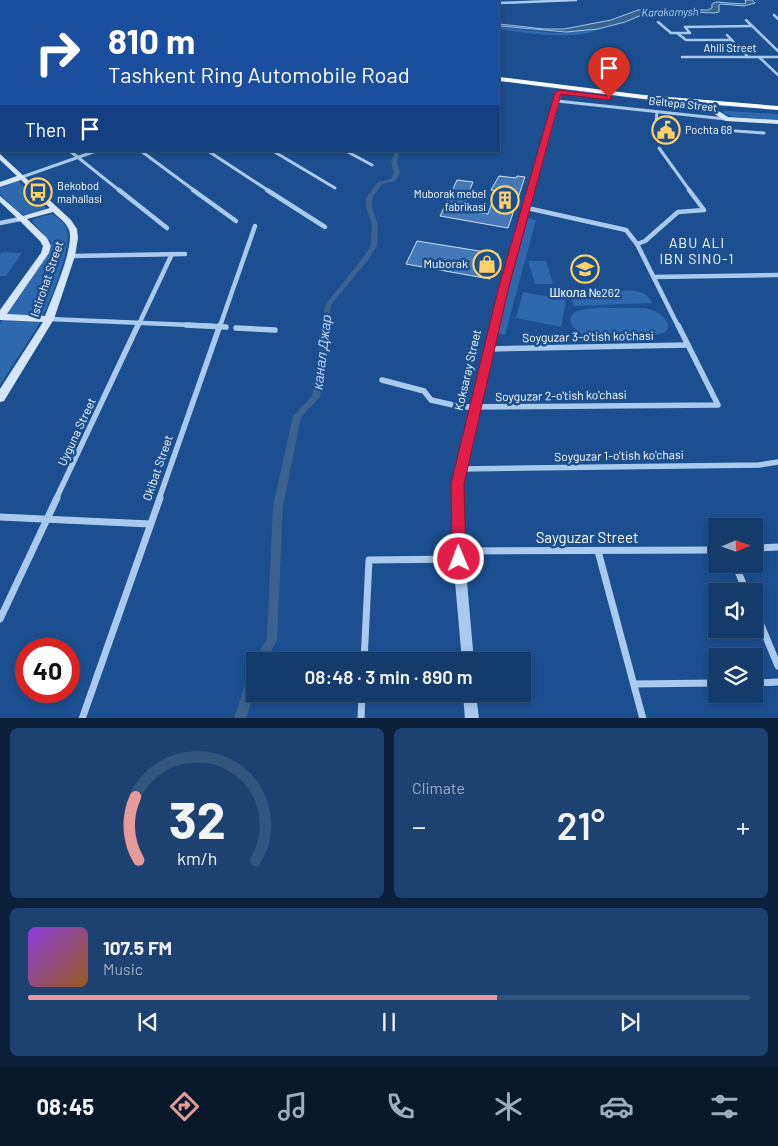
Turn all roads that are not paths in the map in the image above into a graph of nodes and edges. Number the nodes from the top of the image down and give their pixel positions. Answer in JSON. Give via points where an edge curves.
{"nodes":[{"id":1,"x":418,"y":0,"type":"edge"},
{"id":2,"x":422,"y":0,"type":"edge"},
{"id":3,"x":576,"y":0,"type":"edge"},
{"id":4,"x":500,"y":3,"type":"edge"},
{"id":5,"x":774,"y":15,"type":"dead end"},
{"id":6,"x":778,"y":19,"type":"edge"},
{"id":7,"x":746,"y":20,"type":"dead end"},
{"id":8,"x":658,"y":22,"type":"dead end"},
{"id":9,"x":752,"y":26,"type":"junction"},
{"id":10,"x":677,"y":33,"type":"junction"},
{"id":11,"x":727,"y":35,"type":"dead end"},
{"id":12,"x":732,"y":40,"type":"junction"},
{"id":13,"x":778,"y":50,"type":"edge"},
{"id":14,"x":682,"y":57,"type":"dead end"},
{"id":15,"x":748,"y":57,"type":"junction"},
{"id":16,"x":759,"y":57,"type":"junction"},
{"id":17,"x":778,"y":57,"type":"edge"},
{"id":18,"x":778,"y":75,"type":"edge"},
{"id":19,"x":500,"y":79,"type":"edge"},
{"id":20,"x":500,"y":83,"type":"edge"},
{"id":21,"x":558,"y":96,"type":"junction"},
{"id":22,"x":694,"y":106,"type":"junction"},
{"id":23,"x":778,"y":108,"type":"edge"},
{"id":24,"x":723,"y":109,"type":"junction"},
{"id":25,"x":715,"y":111,"type":"junction"},
{"id":26,"x":656,"y":112,"type":"junction"},
{"id":27,"x":778,"y":112,"type":"edge"},
{"id":28,"x":726,"y":119,"type":"junction"},
{"id":29,"x":778,"y":122,"type":"edge"},
{"id":30,"x":735,"y":131,"type":"dead end"},
{"id":31,"x":764,"y":133,"type":"dead end"},
{"id":32,"x":655,"y":134,"type":"dead end"},
{"id":33,"x":659,"y":148,"type":"dead end"},
{"id":34,"x":71,"y":152,"type":"edge"},
{"id":35,"x":93,"y":152,"type":"edge"},
{"id":36,"x":142,"y":152,"type":"edge"},
{"id":37,"x":210,"y":152,"type":"edge"},
{"id":38,"x":275,"y":152,"type":"edge"},
{"id":39,"x":348,"y":152,"type":"edge"},
{"id":40,"x":0,"y":156,"type":"edge"},
{"id":41,"x":78,"y":157,"type":"junction"},
{"id":42,"x":372,"y":165,"type":"dead end"},
{"id":43,"x":22,"y":177,"type":"junction"},
{"id":44,"x":0,"y":185,"type":"edge"},
{"id":45,"x":336,"y":188,"type":"dead end"},
{"id":46,"x":0,"y":198,"type":"edge"},
{"id":47,"x":527,"y":208,"type":"junction"},
{"id":48,"x":56,"y":210,"type":"junction"},
{"id":49,"x":20,"y":219,"type":"junction"},
{"id":50,"x":236,"y":221,"type":"dead end"},
{"id":51,"x":0,"y":223,"type":"edge"},
{"id":52,"x":255,"y":226,"type":"dead end"},
{"id":53,"x":166,"y":228,"type":"dead end"},
{"id":54,"x":325,"y":228,"type":"dead end"},
{"id":55,"x":637,"y":244,"type":"junction"},
{"id":56,"x":172,"y":254,"type":"junction"},
{"id":57,"x":185,"y":254,"type":"dead end"},
{"id":58,"x":71,"y":256,"type":"junction"},
{"id":59,"x":778,"y":275,"type":"edge"},
{"id":60,"x":654,"y":277,"type":"junction"},
{"id":61,"x":0,"y":317,"type":"edge"},
{"id":62,"x":49,"y":319,"type":"junction"},
{"id":63,"x":140,"y":323,"type":"junction"},
{"id":64,"x":223,"y":327,"type":"junction"},
{"id":65,"x":236,"y":328,"type":"dead end"},
{"id":66,"x":275,"y":330,"type":"dead end"},
{"id":67,"x":688,"y":345,"type":"junction"},
{"id":68,"x":488,"y":349,"type":"junction"},
{"id":69,"x":382,"y":380,"type":"dead end"},
{"id":70,"x":0,"y":398,"type":"edge"},
{"id":71,"x":476,"y":407,"type":"junction"},
{"id":72,"x":778,"y":462,"type":"edge"},
{"id":73,"x":461,"y":469,"type":"junction"},
{"id":74,"x":0,"y":517,"type":"edge"},
{"id":75,"x":47,"y":519,"type":"junction"},
{"id":76,"x":150,"y":524,"type":"junction"},
{"id":77,"x":763,"y":548,"type":"edge"},
{"id":78,"x":778,"y":548,"type":"edge"},
{"id":79,"x":708,"y":550,"type":"edge"},
{"id":80,"x":598,"y":552,"type":"junction"},
{"id":81,"x":459,"y":555,"type":"junction"},
{"id":82,"x":0,"y":618,"type":"edge"},
{"id":83,"x":763,"y":630,"type":"edge"},
{"id":84,"x":364,"y":652,"type":"edge"},
{"id":85,"x":467,"y":652,"type":"edge"},
{"id":86,"x":778,"y":666,"type":"edge"},
{"id":87,"x":778,"y":682,"type":"edge"},
{"id":88,"x":708,"y":683,"type":"edge"},
{"id":89,"x":763,"y":683,"type":"edge"},
{"id":90,"x":634,"y":684,"type":"junction"},
{"id":91,"x":362,"y":702,"type":"edge"},
{"id":92,"x":471,"y":702,"type":"edge"},
{"id":93,"x":82,"y":718,"type":"edge"},
{"id":94,"x":361,"y":718,"type":"edge"},
{"id":95,"x":472,"y":718,"type":"edge"},
{"id":96,"x":643,"y":718,"type":"edge"}],
"edges":[{"from":1,"to":2,"type":"street"},
{"from":3,"to":4,"type":"street"},
{"from":5,"to":6,"type":"street"},
{"from":7,"to":9,"type":"street"},
{"from":8,"to":10,"type":"street","via":[[671,33]]},
{"from":9,"to":10,"type":"street","via":[[685,27],[690,32]]},
{"from":9,"to":13,"type":"street"},
{"from":10,"to":12,"type":"street","via":[[686,40]]},
{"from":11,"to":12,"type":"street"},
{"from":12,"to":15,"type":"street"},
{"from":14,"to":15,"type":"street","name":"Ahili Street"},
{"from":15,"to":16,"type":"street","name":"Ahili Street"},
{"from":16,"to":17,"type":"street","name":"Ahili Street"},
{"from":16,"to":18,"type":"street"},
{"from":19,"to":23,"type":"highway","via":[[644,97]]},
{"from":20,"to":21,"type":"highway"},
{"from":21,"to":22,"type":"highway"},
{"from":21,"to":26,"type":"street","name":"Beltepa Street"},
{"from":21,"to":47,"type":"street","name":"Koksaray Street"},
{"from":22,"to":24,"type":"highway"},
{"from":22,"to":25,"type":"main road"},
{"from":24,"to":25,"type":"main road"},
{"from":24,"to":27,"type":"highway"},
{"from":25,"to":28,"type":"main road"},
{"from":26,"to":28,"type":"street","name":"Beltepa Street"},
{"from":26,"to":32,"type":"street"},
{"from":28,"to":29,"type":"main road","name":"Beltepa Street"},
{"from":30,"to":31,"type":"street"},
{"from":33,"to":55,"type":"street","via":[[704,210],[678,212],[645,241]]},
{"from":34,"to":41,"type":"street"},
{"from":35,"to":41,"type":"street"},
{"from":36,"to":50,"type":"street"},
{"from":37,"to":54,"type":"street"},
{"from":38,"to":45,"type":"street"},
{"from":39,"to":42,"type":"street"},
{"from":40,"to":43,"type":"main road","name":"Istirohat Street"},
{"from":41,"to":43,"type":"street"},
{"from":41,"to":53,"type":"street"},
{"from":43,"to":44,"type":"main road"},
{"from":43,"to":48,"type":"main road","name":"Istirohat Street"},
{"from":46,"to":49,"type":"main road","name":"Istirohat Street"},
{"from":47,"to":55,"type":"street","via":[[626,230]]},
{"from":47,"to":68,"type":"street","name":"Koksaray Street"},
{"from":48,"to":49,"type":"main road"},
{"from":48,"to":58,"type":"main road","name":"Istirohat Street","via":[[74,233]]},
{"from":49,"to":51,"type":"street"},
{"from":49,"to":61,"type":"main road","name":"Istirohat Street","via":[[44,240],[47,248]]},
{"from":52,"to":64,"type":"street","name":"Okibat Street"},
{"from":55,"to":60,"type":"street"},
{"from":56,"to":57,"type":"street"},
{"from":56,"to":58,"type":"street"},
{"from":56,"to":63,"type":"street","name":"Uyguna Street"},
{"from":58,"to":62,"type":"main road","name":"Istirohat Street"},
{"from":59,"to":60,"type":"street"},
{"from":60,"to":67,"type":"street"},
{"from":61,"to":62,"type":"main road"},
{"from":62,"to":63,"type":"street"},
{"from":62,"to":70,"type":"main road","name":"Istirohat Street"},
{"from":63,"to":64,"type":"street"},
{"from":63,"to":75,"type":"street","name":"Uyguna Street"},
{"from":64,"to":76,"type":"street","name":"Okibat Street"},
{"from":65,"to":66,"type":"street"},
{"from":67,"to":68,"type":"street","name":"Soyguzar 3-o'tish ko'chasi"},
{"from":67,"to":71,"type":"street","name":"Soyguzar 2-o'tish ko'chasi","via":[[718,405]]},
{"from":68,"to":71,"type":"street","name":"Koksaray Street"},
{"from":69,"to":71,"type":"street","name":"Soyguzar 2-o'tish ko'chasi","via":[[424,391],[431,400],[441,404]]},
{"from":71,"to":73,"type":"street","name":"Koksaray Street"},
{"from":72,"to":73,"type":"street","name":"Soyguzar 1-o'tish ko'chasi","via":[[759,465]]},
{"from":73,"to":81,"type":"street","name":"Koksaray Street","via":[[458,484]]},
{"from":74,"to":75,"type":"street"},
{"from":75,"to":76,"type":"street"},
{"from":75,"to":82,"type":"street","name":"Uyguna Street"},
{"from":76,"to":93,"type":"street","name":"Okibat Street"},
{"from":77,"to":78,"type":"street"},
{"from":79,"to":80,"type":"street","name":"Sayguzar Street"},
{"from":80,"to":81,"type":"street","name":"Sayguzar Street"},
{"from":80,"to":90,"type":"street"},
{"from":81,"to":84,"type":"street","name":"Sayguzar Street","via":[[369,560]]},
{"from":81,"to":85,"type":"street","name":"Koksaray Street"},
{"from":83,"to":86,"type":"street"},
{"from":87,"to":89,"type":"street"},
{"from":88,"to":90,"type":"street"},
{"from":90,"to":96,"type":"street"},
{"from":91,"to":94,"type":"street"},
{"from":92,"to":95,"type":"street"}]}
